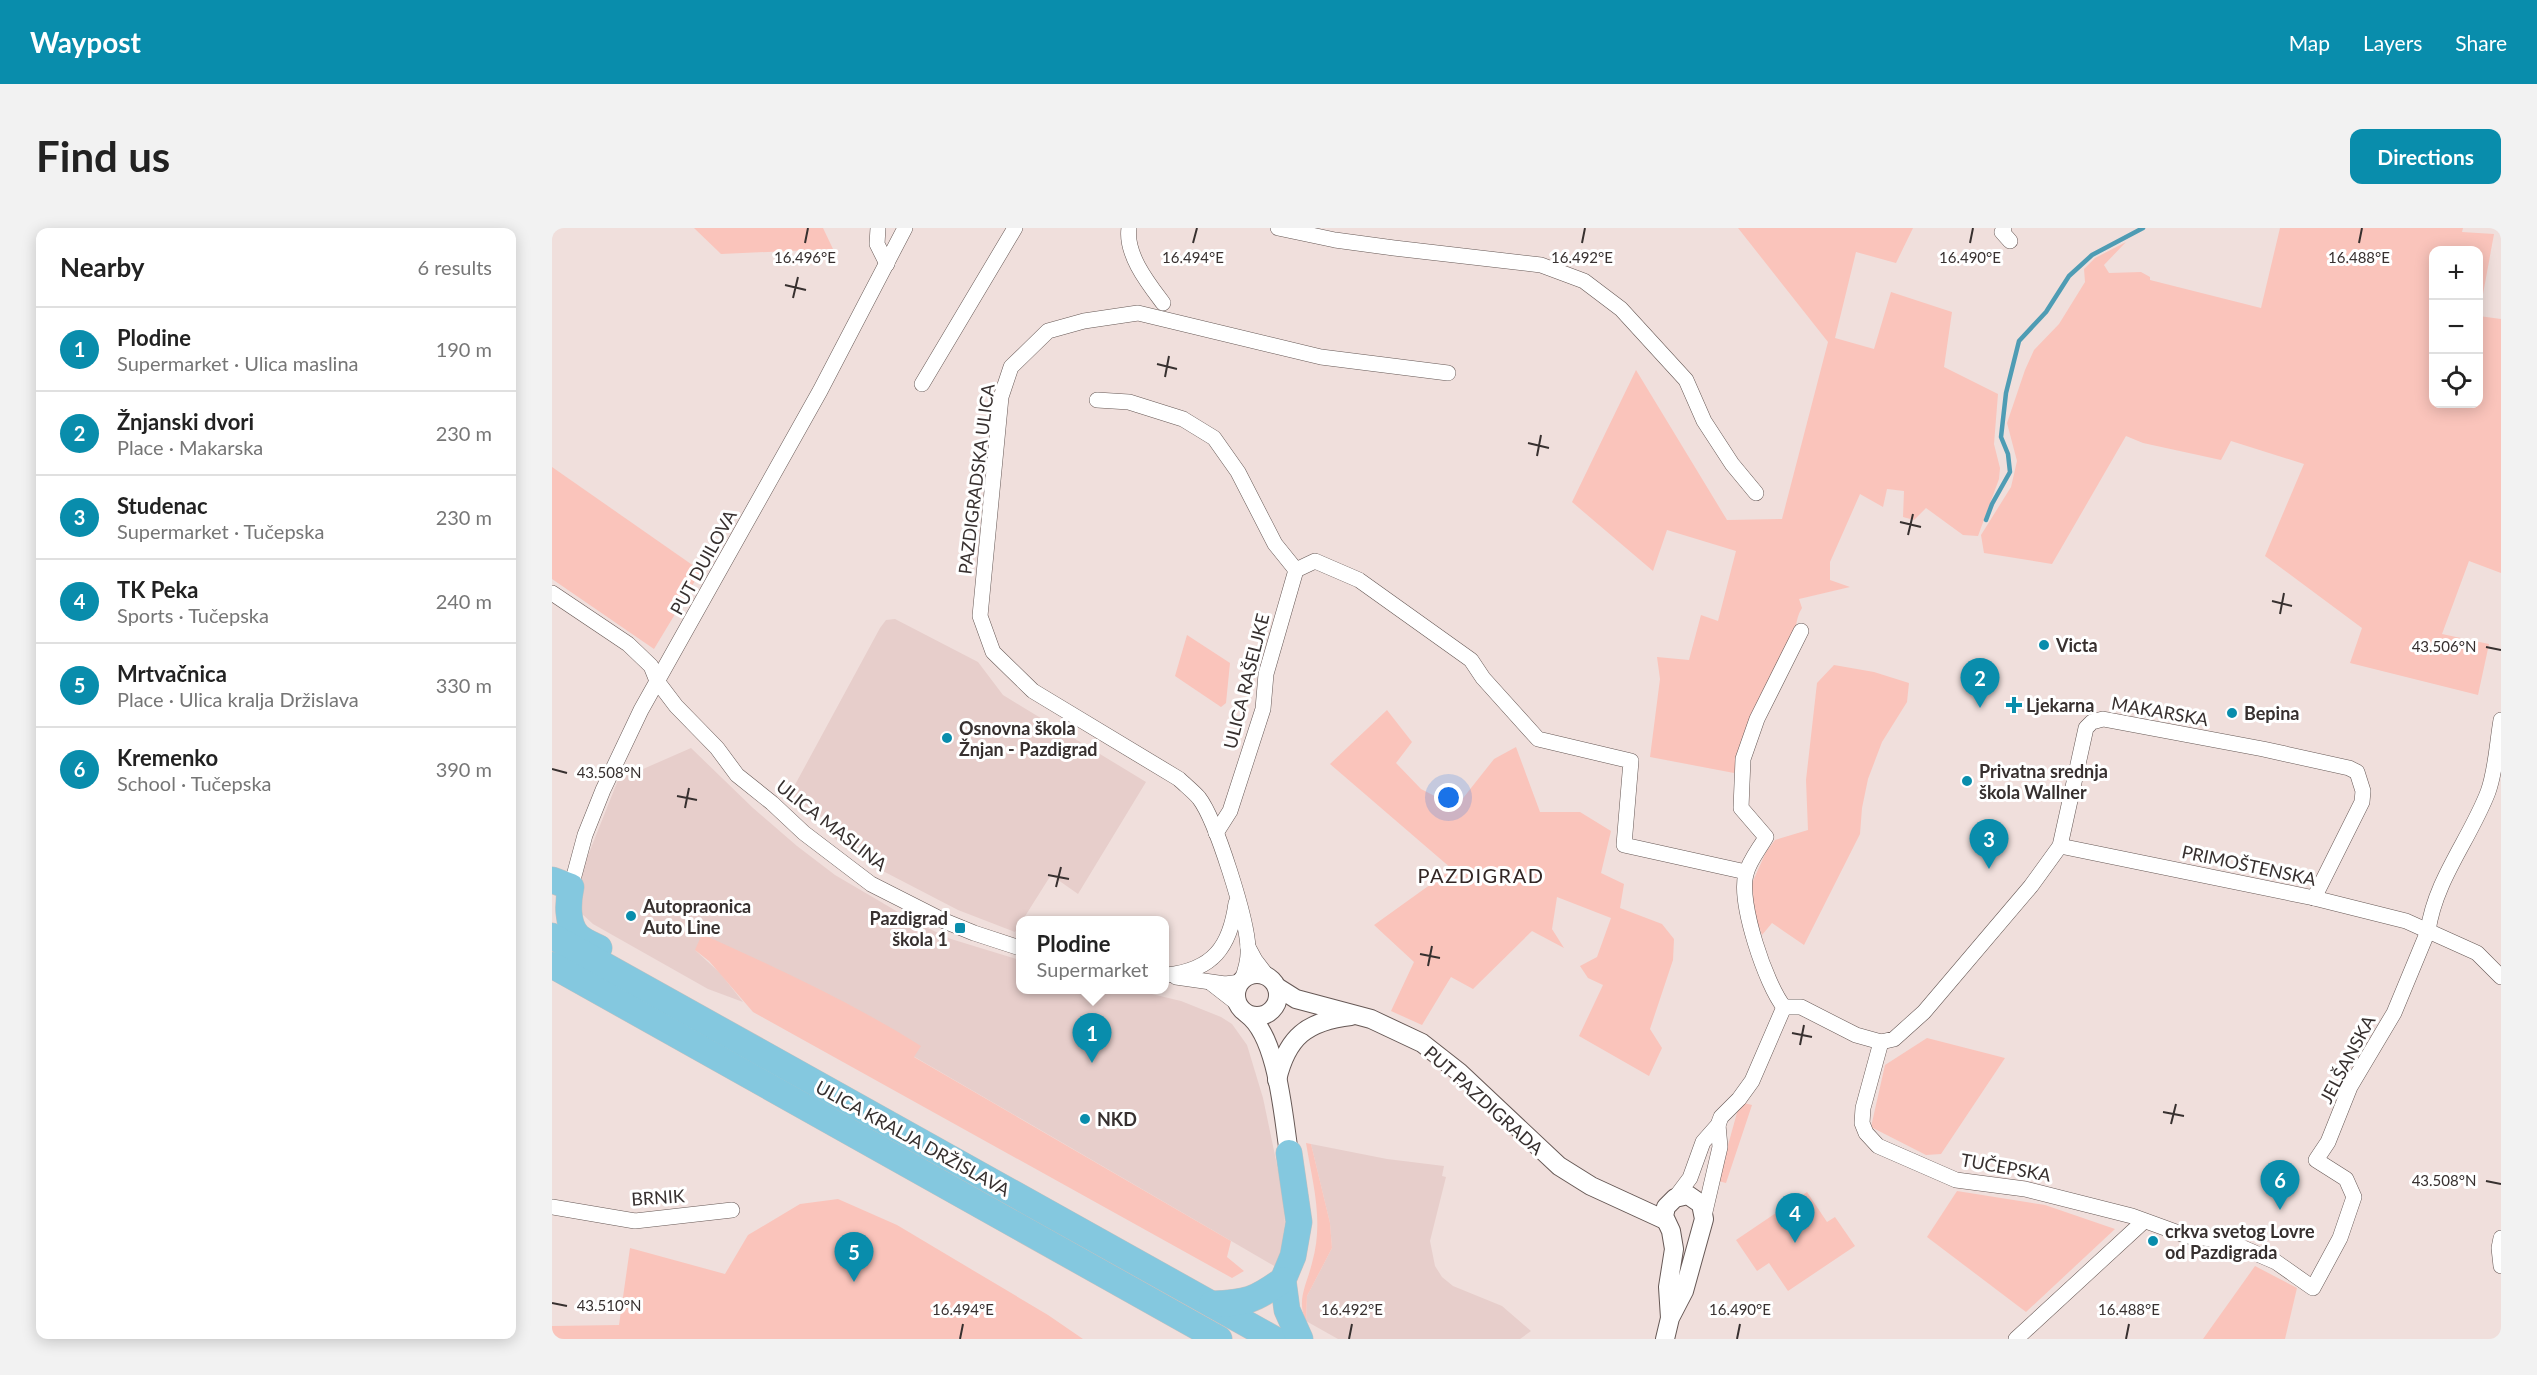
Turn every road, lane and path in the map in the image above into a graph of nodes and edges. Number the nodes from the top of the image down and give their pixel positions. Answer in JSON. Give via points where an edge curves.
{"nodes":[{"id":1,"x":878,"y":228,"type":"edge"},
{"id":2,"x":905,"y":228,"type":"edge"},
{"id":3,"x":1015,"y":228,"type":"edge"},
{"id":4,"x":1129,"y":228,"type":"edge"},
{"id":5,"x":1278,"y":228,"type":"edge"},
{"id":6,"x":887,"y":264,"type":"junction"},
{"id":7,"x":1163,"y":303,"type":"dead end"},
{"id":8,"x":1448,"y":373,"type":"dead end"},
{"id":9,"x":922,"y":384,"type":"dead end"},
{"id":10,"x":1097,"y":400,"type":"dead end"},
{"id":11,"x":1755,"y":493,"type":"dead end"},
{"id":12,"x":1296,"y":570,"type":"junction"},
{"id":13,"x":552,"y":593,"type":"edge"},
{"id":14,"x":1801,"y":632,"type":"dead end"},
{"id":15,"x":657,"y":681,"type":"junction"},
{"id":16,"x":2501,"y":720,"type":"edge"},
{"id":17,"x":1216,"y":833,"type":"junction"},
{"id":18,"x":2060,"y":846,"type":"junction"},
{"id":19,"x":1746,"y":872,"type":"junction"},
{"id":20,"x":562,"y":884,"type":"edge"},
{"id":21,"x":2314,"y":898,"type":"junction"},
{"id":22,"x":1237,"y":900,"type":"junction"},
{"id":23,"x":2428,"y":931,"type":"junction"},
{"id":24,"x":552,"y":936,"type":"edge"},
{"id":25,"x":1016,"y":947,"type":"edge"},
{"id":26,"x":1248,"y":947,"type":"junction"},
{"id":27,"x":552,"y":965,"type":"edge"},
{"id":28,"x":1169,"y":975,"type":"edge"},
{"id":29,"x":1169,"y":976,"type":"edge"},
{"id":30,"x":2501,"y":976,"type":"edge"},
{"id":31,"x":1242,"y":981,"type":"junction"},
{"id":32,"x":1273,"y":982,"type":"junction"},
{"id":33,"x":1211,"y":983,"type":"junction"},
{"id":34,"x":660,"y":998,"type":"junction"},
{"id":35,"x":1307,"y":1002,"type":"junction"},
{"id":36,"x":1784,"y":1007,"type":"junction"},
{"id":37,"x":1242,"y":1009,"type":"junction"},
{"id":38,"x":1272,"y":1010,"type":"junction"},
{"id":39,"x":1360,"y":1015,"type":"junction"},
{"id":40,"x":1881,"y":1042,"type":"junction"},
{"id":41,"x":1268,"y":1043,"type":"junction"},
{"id":42,"x":1276,"y":1082,"type":"junction"},
{"id":43,"x":1718,"y":1125,"type":"junction"},
{"id":44,"x":1289,"y":1154,"type":"joint"},
{"id":45,"x":552,"y":1207,"type":"edge"},
{"id":46,"x":732,"y":1210,"type":"dead end"},
{"id":47,"x":1670,"y":1213,"type":"junction"},
{"id":48,"x":1704,"y":1220,"type":"junction"},
{"id":49,"x":2144,"y":1221,"type":"junction"},
{"id":50,"x":2501,"y":1238,"type":"edge"},
{"id":51,"x":2501,"y":1266,"type":"edge"},
{"id":52,"x":1283,"y":1280,"type":"junction"},
{"id":53,"x":2313,"y":1288,"type":"joint"},
{"id":54,"x":1212,"y":1304,"type":"junction"},
{"id":55,"x":1670,"y":1318,"type":"junction"},
{"id":56,"x":1211,"y":1336,"type":"edge"},
{"id":57,"x":1274,"y":1339,"type":"edge"},
{"id":58,"x":1300,"y":1339,"type":"edge"},
{"id":59,"x":1665,"y":1339,"type":"edge"},
{"id":60,"x":2016,"y":1339,"type":"edge"}],
"edges":[{"from":1,"to":6,"type":"street","via":[[877,244]]},
{"from":2,"to":6,"type":"street","name":"PUT DUILOVA"},
{"from":3,"to":9,"type":"street"},
{"from":4,"to":7,"type":"street","via":[[1127,241],[1148,284]]},
{"from":5,"to":11,"type":"street","via":[[1335,240],[1541,265],[1584,280],[1622,309],[1686,380],[1704,421]]},
{"from":6,"to":15,"type":"street","name":"PUT DUILOVA"},
{"from":8,"to":17,"type":"street","name":"PAZDIGRADSKA ULICA","via":[[1321,357],[1138,313],[1048,331],[1011,367],[1001,397],[980,616],[993,652],[1033,691],[1179,779],[1199,798]]},
{"from":10,"to":12,"type":"street","via":[[1130,402],[1183,419],[1214,438],[1238,472],[1275,544]]},
{"from":12,"to":17,"type":"street","name":"ULICA RAŠELJKE","via":[[1266,674],[1263,709],[1230,811]]},
{"from":12,"to":19,"type":"street","via":[[1315,561],[1359,580],[1471,660],[1538,739],[1631,761],[1624,844]]},
{"from":13,"to":15,"type":"street","name":"ULICA MASLINA","via":[[628,644],[651,666]]},
{"from":14,"to":19,"type":"street","via":[[1757,719],[1743,759],[1741,808],[1766,837]]},
{"from":15,"to":20,"type":"street","name":"PUT DUILOVA"},
{"from":15,"to":25,"type":"street","name":"ULICA MASLINA","via":[[737,775],[804,833],[872,884],[942,920]]},
{"from":16,"to":23,"type":"street","via":[[2488,791],[2451,865]]},
{"from":17,"to":22,"type":"street","name":"PUT PAZDIGRADA"},
{"from":18,"to":21,"type":"street","name":"PRIMOŠTENSKA"},
{"from":18,"to":21,"type":"street","name":"MAKARSKA","via":[[2086,728],[2092,722],[2103,719],[2263,748],[2349,768],[2357,772],[2361,781],[2362,802]]},
{"from":18,"to":40,"type":"street","via":[[1924,1012],[1894,1039]]},
{"from":19,"to":36,"type":"street","via":[[1746,908],[1770,985]]},
{"from":20,"to":34,"type":"highway","via":[[578,936],[651,977]]},
{"from":21,"to":23,"type":"street","name":"PRIMOŠTENSKA","via":[[2406,921]]},
{"from":22,"to":26,"type":"street","name":"PUT PAZDIGRADA"},
{"from":22,"to":28,"type":"street","via":[[1232,926],[1220,951],[1199,967]]},
{"from":23,"to":30,"type":"street","name":"PRIMOŠTENSKA","via":[[2476,953]]},
{"from":23,"to":53,"type":"street","name":"JELŠANSKA","via":[[2394,1013],[2350,1087],[2328,1142],[2316,1160],[2346,1179],[2354,1197],[2340,1238]]},
{"from":24,"to":34,"type":"highway","name":"ULICA KRALJA DRŽISLAVA"},
{"from":26,"to":31,"type":"street","name":"PUT PAZDIGRADA"},
{"from":26,"to":32,"type":"street","name":"PUT PAZDIGRADA"},
{"from":27,"to":56,"type":"highway","name":"ULICA KRALJA DRŽISLAVA"},
{"from":29,"to":33,"type":"street"},
{"from":31,"to":32,"type":"street","via":[[1255,974]]},
{"from":31,"to":33,"type":"street"},
{"from":31,"to":37,"type":"street","via":[[1236,991]]},
{"from":32,"to":35,"type":"street","name":"PUT PAZDIGRADA","via":[[1287,994]]},
{"from":32,"to":38,"type":"street","via":[[1279,999]]},
{"from":33,"to":37,"type":"street"},
{"from":34,"to":54,"type":"highway","name":"ULICA KRALJA DRŽISLAVA"},
{"from":35,"to":38,"type":"street","name":"PUT PAZDIGRADA"},
{"from":35,"to":39,"type":"street","name":"PUT PAZDIGRADA"},
{"from":36,"to":40,"type":"street","via":[[1801,1007],[1856,1035]]},
{"from":36,"to":43,"type":"street","via":[[1752,1081]]},
{"from":37,"to":38,"type":"street","via":[[1261,1016]]},
{"from":37,"to":41,"type":"street","via":[[1255,1020]]},
{"from":38,"to":41,"type":"street"},
{"from":39,"to":42,"type":"street","via":[[1324,1021],[1299,1034],[1289,1047]]},
{"from":39,"to":47,"type":"street","name":"PUT PAZDIGRADA","via":[[1422,1043],[1460,1072],[1559,1166],[1591,1186]]},
{"from":40,"to":49,"type":"street","name":"TUČEPSKA","via":[[1862,1123],[1878,1146],[1956,1180],[2025,1189]]},
{"from":41,"to":42,"type":"street"},
{"from":42,"to":44,"type":"street"},
{"from":43,"to":47,"type":"street","via":[[1702,1142],[1690,1178]]},
{"from":43,"to":48,"type":"street","via":[[1720,1147]]},
{"from":44,"to":52,"type":"highway","via":[[1299,1222],[1293,1256]]},
{"from":45,"to":46,"type":"street","name":"BRNIK","via":[[635,1221]]},
{"from":47,"to":48,"type":"street","via":[[1688,1235],[1695,1233]]},
{"from":47,"to":48,"type":"street","via":[[1688,1195],[1703,1208]]},
{"from":47,"to":55,"type":"street","via":[[1674,1249],[1668,1287]]},
{"from":48,"to":55,"type":"street","via":[[1684,1291]]},
{"from":49,"to":53,"type":"street","name":"TUČEPSKA","via":[[2187,1236],[2227,1241],[2276,1262]]},
{"from":49,"to":60,"type":"street"},
{"from":50,"to":51,"type":"street"},
{"from":52,"to":54,"type":"highway","via":[[1257,1299]]},
{"from":52,"to":58,"type":"highway","via":[[1287,1310]]},
{"from":54,"to":57,"type":"highway","name":"ULICA KRALJA DRŽISLAVA"},
{"from":55,"to":59,"type":"street"}]}
